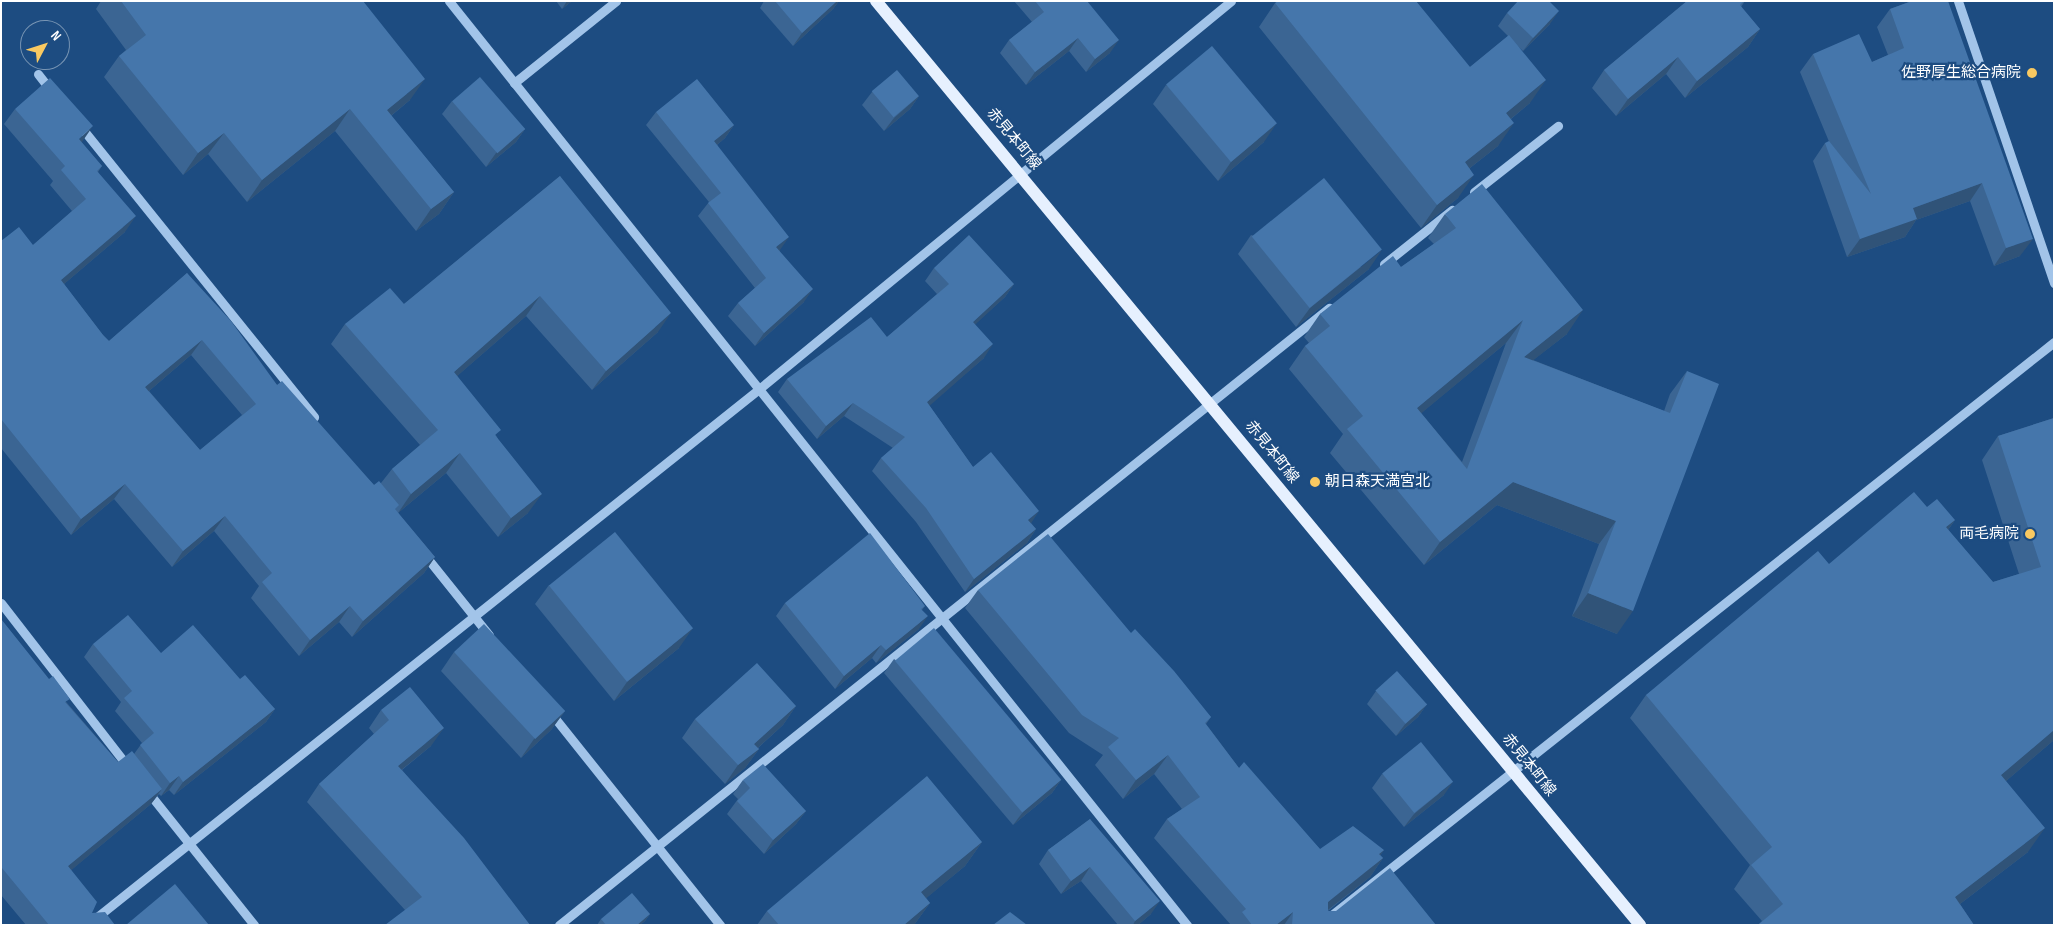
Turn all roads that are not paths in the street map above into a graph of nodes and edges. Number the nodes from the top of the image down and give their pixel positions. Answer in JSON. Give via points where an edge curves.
{"nodes":[{"id":1,"x":449,"y":1,"type":"edge"},
{"id":2,"x":616,"y":1,"type":"edge"},
{"id":3,"x":876,"y":1,"type":"edge"},
{"id":4,"x":1232,"y":1,"type":"edge"},
{"id":5,"x":1958,"y":1,"type":"edge"},
{"id":6,"x":38,"y":74,"type":"dead end"},
{"id":7,"x":514,"y":83,"type":"junction"},
{"id":8,"x":62,"y":104,"type":"edge"},
{"id":9,"x":75,"y":120,"type":"edge"},
{"id":10,"x":1558,"y":126,"type":"dead end"},
{"id":11,"x":1021,"y":172,"type":"junction"},
{"id":12,"x":1465,"y":199,"type":"edge"},
{"id":13,"x":1457,"y":206,"type":"edge"},
{"id":14,"x":1372,"y":273,"type":"edge"},
{"id":15,"x":2054,"y":283,"type":"edge"},
{"id":16,"x":1342,"y":298,"type":"edge"},
{"id":17,"x":2054,"y":342,"type":"edge"},
{"id":18,"x":759,"y":389,"type":"junction"},
{"id":19,"x":1210,"y":402,"type":"junction"},
{"id":20,"x":323,"y":429,"type":"edge"},
{"id":21,"x":416,"y":545,"type":"edge"},
{"id":22,"x":1,"y":603,"type":"edge"},
{"id":23,"x":472,"y":614,"type":"junction"},
{"id":24,"x":942,"y":618,"type":"junction"},
{"id":25,"x":497,"y":645,"type":"edge"},
{"id":26,"x":540,"y":699,"type":"edge"},
{"id":27,"x":1512,"y":771,"type":"junction"},
{"id":28,"x":134,"y":774,"type":"edge"},
{"id":29,"x":140,"y":782,"type":"edge"},
{"id":30,"x":188,"y":844,"type":"junction"},
{"id":31,"x":657,"y":846,"type":"junction"},
{"id":32,"x":87,"y":925,"type":"edge"},
{"id":33,"x":254,"y":925,"type":"edge"},
{"id":34,"x":559,"y":925,"type":"edge"},
{"id":35,"x":720,"y":925,"type":"edge"},
{"id":36,"x":1187,"y":925,"type":"edge"},
{"id":37,"x":1319,"y":925,"type":"edge"},
{"id":38,"x":1640,"y":925,"type":"edge"}],
"edges":[{"from":1,"to":7,"type":"street"},
{"from":2,"to":7,"type":"street"},
{"from":3,"to":11,"type":"main road","name":"赤見本町線"},
{"from":4,"to":11,"type":"street"},
{"from":5,"to":15,"type":"street"},
{"from":6,"to":8,"type":"street"},
{"from":7,"to":18,"type":"street"},
{"from":9,"to":20,"type":"street"},
{"from":10,"to":12,"type":"street"},
{"from":11,"to":18,"type":"street"},
{"from":11,"to":19,"type":"main road","name":"赤見本町線"},
{"from":13,"to":14,"type":"street"},
{"from":16,"to":19,"type":"street"},
{"from":17,"to":27,"type":"street"},
{"from":18,"to":23,"type":"street"},
{"from":18,"to":24,"type":"street"},
{"from":19,"to":24,"type":"street"},
{"from":19,"to":27,"type":"main road","name":"赤見本町線"},
{"from":21,"to":23,"type":"street"},
{"from":22,"to":28,"type":"street"},
{"from":23,"to":25,"type":"street"},
{"from":23,"to":30,"type":"street"},
{"from":24,"to":31,"type":"street"},
{"from":24,"to":36,"type":"street"},
{"from":26,"to":31,"type":"street"},
{"from":27,"to":37,"type":"street"},
{"from":27,"to":38,"type":"main road","name":"赤見本町線"},
{"from":29,"to":30,"type":"street"},
{"from":30,"to":32,"type":"street"},
{"from":30,"to":33,"type":"street"},
{"from":31,"to":34,"type":"street"},
{"from":31,"to":35,"type":"street"}]}
